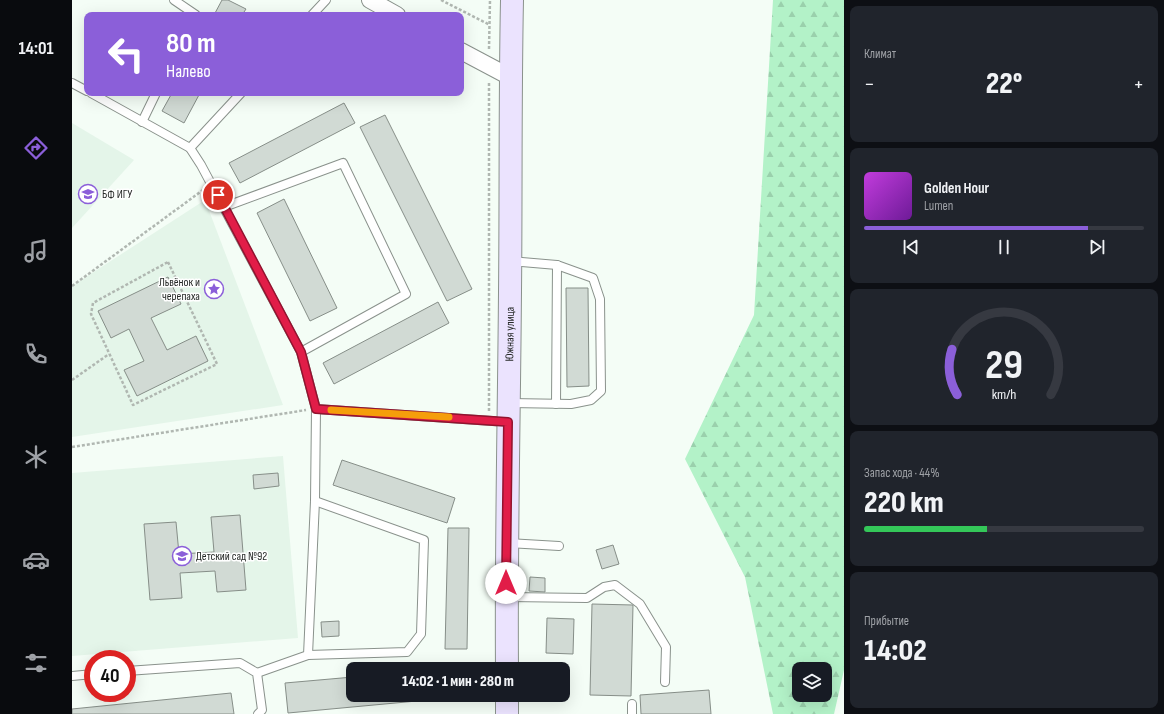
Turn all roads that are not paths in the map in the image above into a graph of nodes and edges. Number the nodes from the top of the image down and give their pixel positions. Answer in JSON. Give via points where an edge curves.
{"nodes":[{"id":1,"x":174,"y":0,"type":"edge"},
{"id":2,"x":326,"y":0,"type":"edge"},
{"id":3,"x":370,"y":0,"type":"edge"},
{"id":4,"x":512,"y":0,"type":"edge"},
{"id":5,"x":192,"y":12,"type":"edge"},
{"id":6,"x":315,"y":12,"type":"edge"},
{"id":7,"x":392,"y":12,"type":"edge"},
{"id":8,"x":464,"y":53,"type":"edge"},
{"id":9,"x":510,"y":77,"type":"junction"},
{"id":10,"x":72,"y":83,"type":"edge"},
{"id":11,"x":84,"y":89,"type":"edge"},
{"id":12,"x":96,"y":96,"type":"edge"},
{"id":13,"x":155,"y":96,"type":"edge"},
{"id":14,"x":238,"y":96,"type":"edge"},
{"id":15,"x":142,"y":122,"type":"junction"},
{"id":16,"x":190,"y":148,"type":"junction"},
{"id":17,"x":224,"y":207,"type":"junction"},
{"id":18,"x":510,"y":261,"type":"junction"},
{"id":19,"x":557,"y":265,"type":"junction"},
{"id":20,"x":301,"y":352,"type":"junction"},
{"id":21,"x":556,"y":404,"type":"junction"},
{"id":22,"x":316,"y":409,"type":"junction"},
{"id":23,"x":509,"y":412,"type":"junction"},
{"id":24,"x":314,"y":501,"type":"junction"},
{"id":25,"x":506,"y":543,"type":"junction"},
{"id":26,"x":559,"y":546,"type":"dead end"},
{"id":27,"x":507,"y":597,"type":"junction"},
{"id":28,"x":308,"y":656,"type":"junction"},
{"id":29,"x":507,"y":662,"type":"edge"},
{"id":30,"x":136,"y":670,"type":"edge"},
{"id":31,"x":257,"y":673,"type":"junction"},
{"id":32,"x":84,"y":675,"type":"edge"},
{"id":33,"x":72,"y":676,"type":"edge"},
{"id":34,"x":666,"y":682,"type":"dead end"},
{"id":35,"x":507,"y":702,"type":"edge"},
{"id":36,"x":632,"y":704,"type":"dead end"},
{"id":37,"x":263,"y":713,"type":"edge"},
{"id":38,"x":507,"y":714,"type":"edge"},
{"id":39,"x":632,"y":714,"type":"edge"}],
"edges":[{"from":1,"to":5,"type":"lane"},
{"from":2,"to":6,"type":"lane"},
{"from":3,"to":7,"type":"street"},
{"from":4,"to":9,"type":"street","name":"Южная улица"},
{"from":8,"to":9,"type":"street"},
{"from":9,"to":18,"type":"street","name":"Южная улица"},
{"from":10,"to":11,"type":"lane"},
{"from":12,"to":15,"type":"lane"},
{"from":13,"to":15,"type":"lane"},
{"from":14,"to":16,"type":"lane"},
{"from":15,"to":16,"type":"lane"},
{"from":16,"to":17,"type":"lane"},
{"from":17,"to":20,"type":"lane"},
{"from":17,"to":20,"type":"lane","via":[[343,162],[406,294]]},
{"from":18,"to":19,"type":"lane"},
{"from":18,"to":23,"type":"street","name":"Южная улица"},
{"from":19,"to":21,"type":"lane"},
{"from":19,"to":21,"type":"lane","via":[[593,278],[600,299],[601,391],[591,400]]},
{"from":20,"to":22,"type":"lane"},
{"from":21,"to":23,"type":"lane"},
{"from":22,"to":23,"type":"lane"},
{"from":22,"to":24,"type":"lane"},
{"from":23,"to":25,"type":"street","name":"Южная улица"},
{"from":24,"to":28,"type":"lane"},
{"from":24,"to":28,"type":"lane","via":[[424,540],[421,634],[407,652]]},
{"from":25,"to":26,"type":"lane"},
{"from":25,"to":27,"type":"street","name":"Южная улица"},
{"from":27,"to":29,"type":"street","name":"Южная улица"},
{"from":27,"to":34,"type":"lane","via":[[587,598],[604,587],[615,585],[640,604],[666,647]]},
{"from":28,"to":31,"type":"lane"},
{"from":30,"to":31,"type":"lane","via":[[240,663]]},
{"from":31,"to":37,"type":"lane"},
{"from":32,"to":33,"type":"lane"},
{"from":35,"to":38,"type":"street"},
{"from":36,"to":39,"type":"lane"}]}
